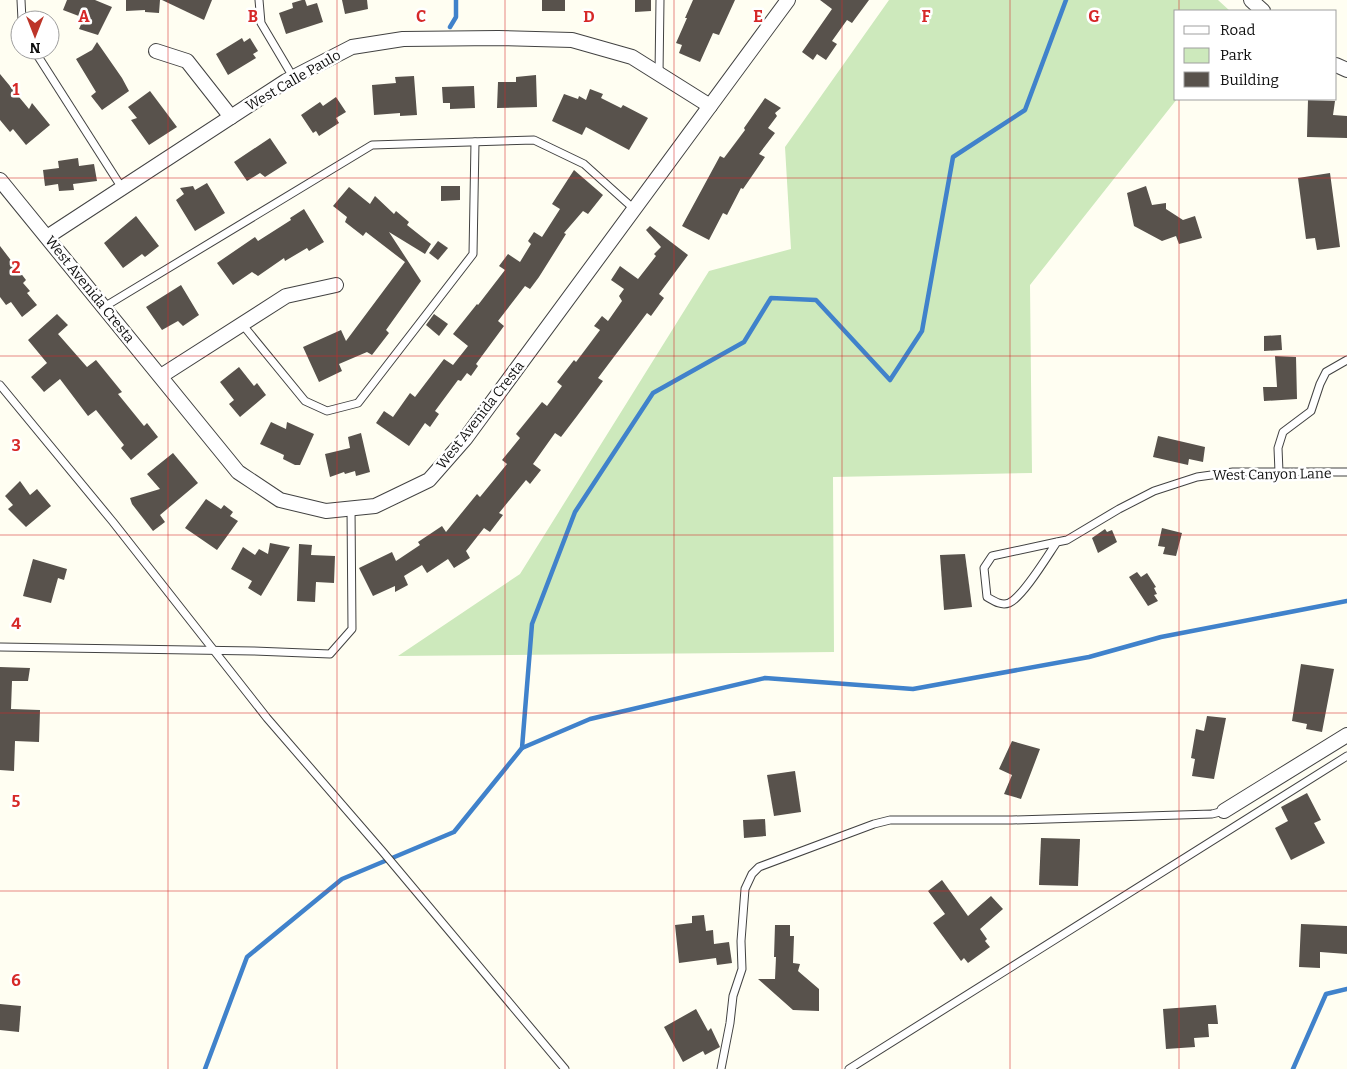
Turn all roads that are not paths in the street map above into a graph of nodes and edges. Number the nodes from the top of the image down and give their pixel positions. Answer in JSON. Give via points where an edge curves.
{"nodes":[{"id":1,"x":258,"y":0,"type":"edge"},
{"id":2,"x":660,"y":0,"type":"edge"},
{"id":3,"x":788,"y":0,"type":"edge"},
{"id":4,"x":1251,"y":0,"type":"edge"},
{"id":5,"x":1263,"y":10,"type":"edge"},
{"id":6,"x":156,"y":51,"type":"dead end"},
{"id":7,"x":40,"y":60,"type":"edge"},
{"id":8,"x":659,"y":74,"type":"junction"},
{"id":9,"x":293,"y":78,"type":"junction"},
{"id":10,"x":710,"y":106,"type":"junction"},
{"id":11,"x":231,"y":117,"type":"junction"},
{"id":12,"x":475,"y":142,"type":"junction"},
{"id":13,"x":0,"y":180,"type":"edge"},
{"id":14,"x":122,"y":188,"type":"junction"},
{"id":15,"x":634,"y":210,"type":"junction"},
{"id":16,"x":47,"y":237,"type":"junction"},
{"id":17,"x":336,"y":285,"type":"dead end"},
{"id":18,"x":104,"y":307,"type":"junction"},
{"id":19,"x":241,"y":324,"type":"junction"},
{"id":20,"x":1347,"y":360,"type":"edge"},
{"id":21,"x":161,"y":376,"type":"junction"},
{"id":22,"x":0,"y":385,"type":"edge"},
{"id":23,"x":1279,"y":472,"type":"junction"},
{"id":24,"x":1347,"y":472,"type":"edge"},
{"id":25,"x":351,"y":508,"type":"junction"},
{"id":26,"x":1057,"y":542,"type":"junction"},
{"id":27,"x":0,"y":647,"type":"edge"},
{"id":28,"x":214,"y":650,"type":"junction"},
{"id":29,"x":1347,"y":735,"type":"edge"},
{"id":30,"x":1347,"y":756,"type":"edge"},
{"id":31,"x":1224,"y":811,"type":"joint"},
{"id":32,"x":565,"y":1069,"type":"edge"},
{"id":33,"x":721,"y":1069,"type":"edge"},
{"id":34,"x":849,"y":1069,"type":"edge"}],
"edges":[{"from":1,"to":9,"type":"lane","via":[[261,23]]},
{"from":2,"to":8,"type":"lane"},
{"from":3,"to":10,"type":"street","name":"West Avenida Cresta"},
{"from":4,"to":5,"type":"street"},
{"from":6,"to":11,"type":"street","via":[[187,61]]},
{"from":7,"to":14,"type":"lane"},
{"from":8,"to":9,"type":"street","name":"West Calle Paulo","via":[[632,57],[572,40],[498,38],[413,39],[352,47]]},
{"from":8,"to":10,"type":"street","name":"West Calle Paulo"},
{"from":9,"to":11,"type":"street","name":"West Calle Paulo"},
{"from":10,"to":15,"type":"street","name":"West Avenida Cresta"},
{"from":11,"to":14,"type":"street","name":"West Calle Paulo"},
{"from":12,"to":15,"type":"lane","via":[[534,140],[584,164]]},
{"from":12,"to":18,"type":"lane","via":[[372,145]]},
{"from":12,"to":19,"type":"lane","via":[[473,254],[358,403],[327,411],[305,401]]},
{"from":13,"to":16,"type":"street","name":"West Avenida Cresta"},
{"from":14,"to":16,"type":"street","name":"West Calle Paulo"},
{"from":15,"to":25,"type":"street","name":"West Avenida Cresta","via":[[465,439],[429,480],[375,506]]},
{"from":16,"to":18,"type":"street","name":"West Avenida Cresta"},
{"from":17,"to":19,"type":"street","via":[[286,296]]},
{"from":18,"to":21,"type":"street","name":"West Avenida Cresta"},
{"from":19,"to":21,"type":"street"},
{"from":20,"to":23,"type":"lane","via":[[1326,372],[1311,411],[1282,432],[1278,448]]},
{"from":21,"to":25,"type":"street","name":"West Avenida Cresta","via":[[238,472],[280,500],[326,511]]},
{"from":22,"to":28,"type":"lane"},
{"from":23,"to":24,"type":"lane","name":"West Canyon Lane"},
{"from":23,"to":26,"type":"lane","name":"West Canyon Lane","via":[[1233,472],[1197,477],[1154,491],[1068,540]]},
{"from":25,"to":28,"type":"lane","via":[[352,629],[330,654]]},
{"from":26,"to":26,"type":"lane","name":"West Canyon Lane","via":[[992,556],[984,568],[987,597],[997,603],[1008,603],[1020,594]]},
{"from":27,"to":28,"type":"lane"},
{"from":28,"to":32,"type":"lane","via":[[267,718]]},
{"from":29,"to":31,"type":"street"},
{"from":30,"to":34,"type":"lane"},
{"from":31,"to":33,"type":"lane","via":[[1012,820],[890,820],[759,867],[745,888],[742,969],[733,996]]}]}
